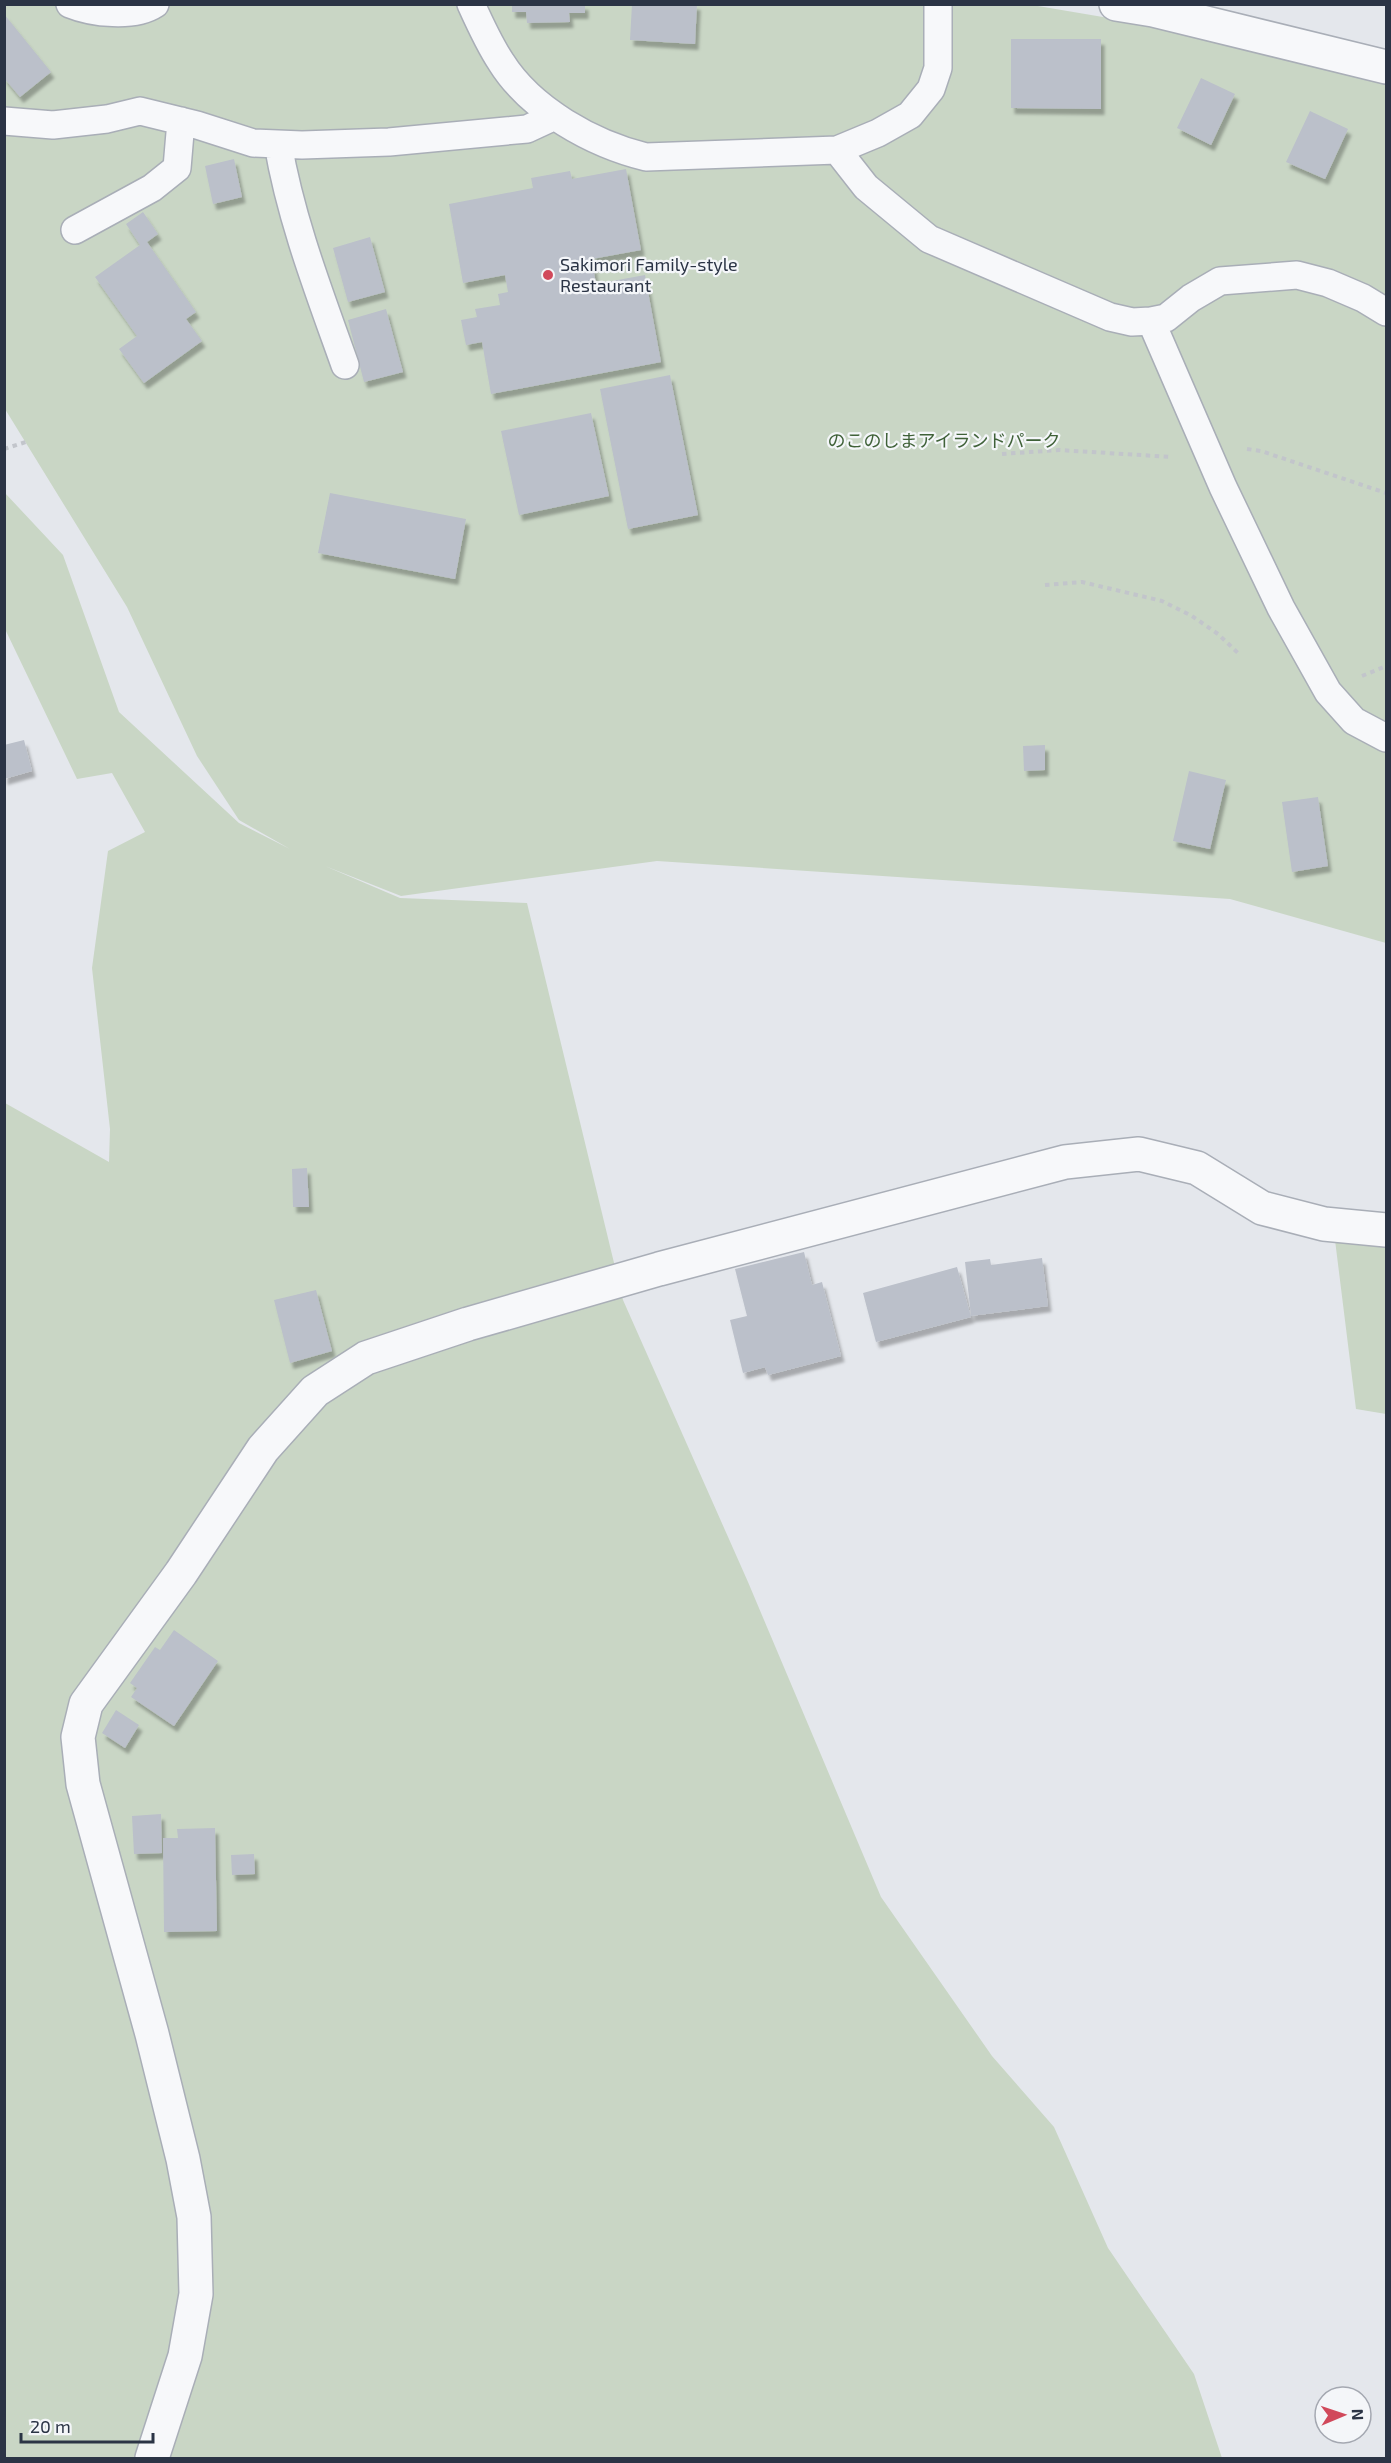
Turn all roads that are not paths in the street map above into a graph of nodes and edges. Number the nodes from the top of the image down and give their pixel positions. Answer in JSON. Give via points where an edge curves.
{"nodes":[{"id":1,"x":70,"y":4,"type":"edge"},
{"id":2,"x":155,"y":4,"type":"edge"},
{"id":3,"x":471,"y":4,"type":"edge"},
{"id":4,"x":938,"y":4,"type":"edge"},
{"id":5,"x":1116,"y":4,"type":"edge"},
{"id":6,"x":1386,"y":67,"type":"edge"},
{"id":7,"x":555,"y":116,"type":"junction"},
{"id":8,"x":4,"y":121,"type":"edge"},
{"id":9,"x":181,"y":121,"type":"junction"},
{"id":10,"x":278,"y":144,"type":"junction"},
{"id":11,"x":837,"y":150,"type":"junction"},
{"id":12,"x":75,"y":230,"type":"dead end"},
{"id":13,"x":1386,"y":312,"type":"edge"},
{"id":14,"x":1151,"y":321,"type":"junction"},
{"id":15,"x":345,"y":365,"type":"dead end"},
{"id":16,"x":1386,"y":738,"type":"edge"},
{"id":17,"x":1386,"y":1230,"type":"edge"},
{"id":18,"x":152,"y":2458,"type":"edge"}],
"edges":[{"from":1,"to":2,"type":"lane","via":[[96,11],[125,11]]},
{"from":3,"to":7,"type":"lane","via":[[502,64],[519,85]]},
{"from":4,"to":11,"type":"lane","via":[[938,68],[931,88],[910,115]]},
{"from":5,"to":6,"type":"street"},
{"from":7,"to":10,"type":"lane","via":[[527,129],[389,142]]},
{"from":7,"to":11,"type":"lane","via":[[622,151],[646,157]]},
{"from":8,"to":9,"type":"lane","via":[[53,125],[140,111]]},
{"from":9,"to":10,"type":"lane","via":[[253,143]]},
{"from":9,"to":12,"type":"lane","via":[[177,168],[152,189]]},
{"from":10,"to":15,"type":"lane","via":[[285,185],[307,258]]},
{"from":11,"to":14,"type":"lane","via":[[866,187],[929,239],[1110,317]]},
{"from":13,"to":14,"type":"lane","via":[[1328,283],[1297,275],[1220,281],[1166,318]]},
{"from":14,"to":16,"type":"lane","via":[[1223,488],[1281,608],[1328,692],[1354,721]]},
{"from":17,"to":18,"type":"street","via":[[1324,1224],[1262,1208],[1197,1168],[1139,1154],[1065,1162],[468,1324],[366,1358],[315,1391],[263,1449],[181,1573],[86,1704],[78,1737],[83,1784],[154,2045],[194,2217],[196,2294],[187,2346]]}]}
